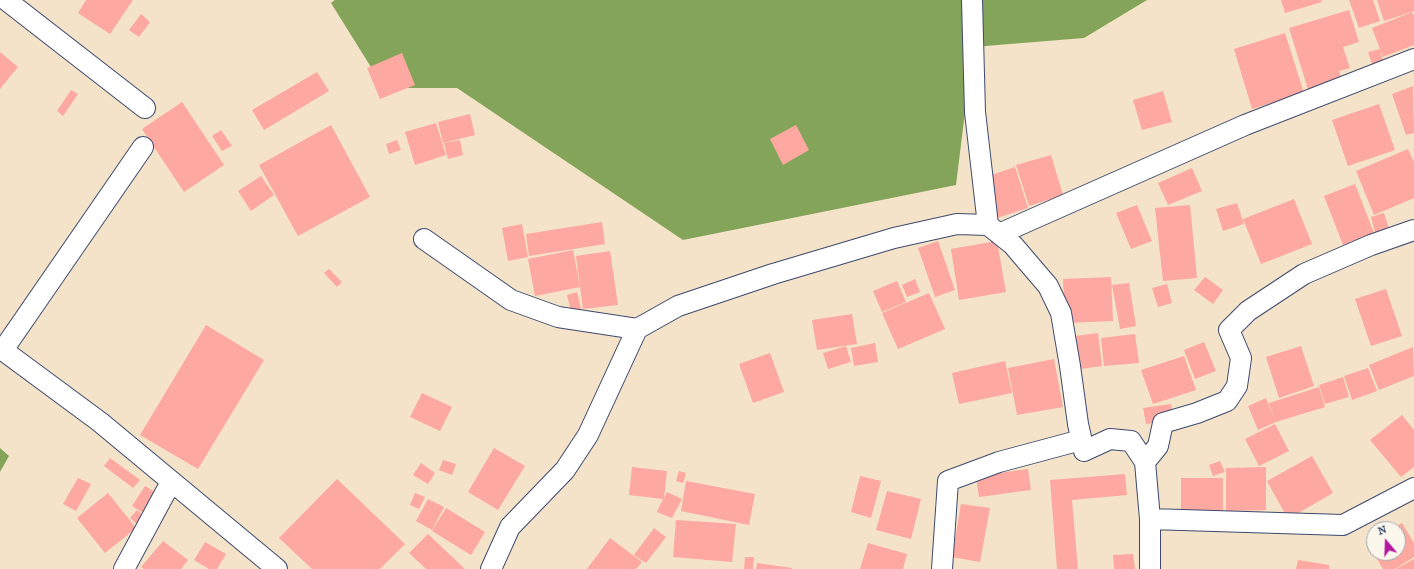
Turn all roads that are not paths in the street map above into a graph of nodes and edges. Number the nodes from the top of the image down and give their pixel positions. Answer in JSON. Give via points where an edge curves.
{"nodes":[{"id":1,"x":6,"y":0,"type":"edge"},
{"id":2,"x":972,"y":0,"type":"edge"},
{"id":3,"x":1414,"y":59,"type":"edge"},
{"id":4,"x":145,"y":108,"type":"dead end"},
{"id":5,"x":143,"y":147,"type":"dead end"},
{"id":6,"x":994,"y":229,"type":"junction"},
{"id":7,"x":1414,"y":230,"type":"edge"},
{"id":8,"x":424,"y":239,"type":"dead end"},
{"id":9,"x":637,"y":329,"type":"junction"},
{"id":10,"x":1,"y":349,"type":"edge"},
{"id":11,"x":1081,"y":440,"type":"junction"},
{"id":12,"x":1145,"y":462,"type":"junction"},
{"id":13,"x":171,"y":482,"type":"junction"},
{"id":14,"x":1414,"y":488,"type":"edge"},
{"id":15,"x":1150,"y":519,"type":"junction"},
{"id":16,"x":124,"y":569,"type":"edge"},
{"id":17,"x":277,"y":569,"type":"edge"},
{"id":18,"x":491,"y":569,"type":"edge"},
{"id":19,"x":942,"y":569,"type":"edge"},
{"id":20,"x":1150,"y":569,"type":"edge"}],
"edges":[{"from":1,"to":4,"type":"street"},
{"from":2,"to":6,"type":"street","via":[[974,112]]},
{"from":3,"to":6,"type":"street","via":[[1245,125]]},
{"from":5,"to":10,"type":"street"},
{"from":6,"to":9,"type":"street","via":[[957,224],[894,238],[678,306]]},
{"from":6,"to":11,"type":"street","via":[[1013,245],[1048,286],[1061,313]]},
{"from":7,"to":12,"type":"street","via":[[1371,244],[1304,274],[1248,312],[1229,330],[1241,358],[1237,386],[1227,401],[1163,423],[1158,446]]},
{"from":8,"to":9,"type":"street","via":[[511,300],[558,317]]},
{"from":9,"to":18,"type":"street","via":[[588,435],[565,470],[510,527]]},
{"from":10,"to":13,"type":"street","via":[[100,422]]},
{"from":11,"to":12,"type":"street","via":[[1084,451],[1110,439],[1131,441]]},
{"from":11,"to":19,"type":"street","via":[[999,462],[948,481]]},
{"from":12,"to":15,"type":"street"},
{"from":13,"to":16,"type":"street"},
{"from":13,"to":17,"type":"street"},
{"from":14,"to":15,"type":"street","via":[[1343,525]]},
{"from":15,"to":20,"type":"street"}]}
